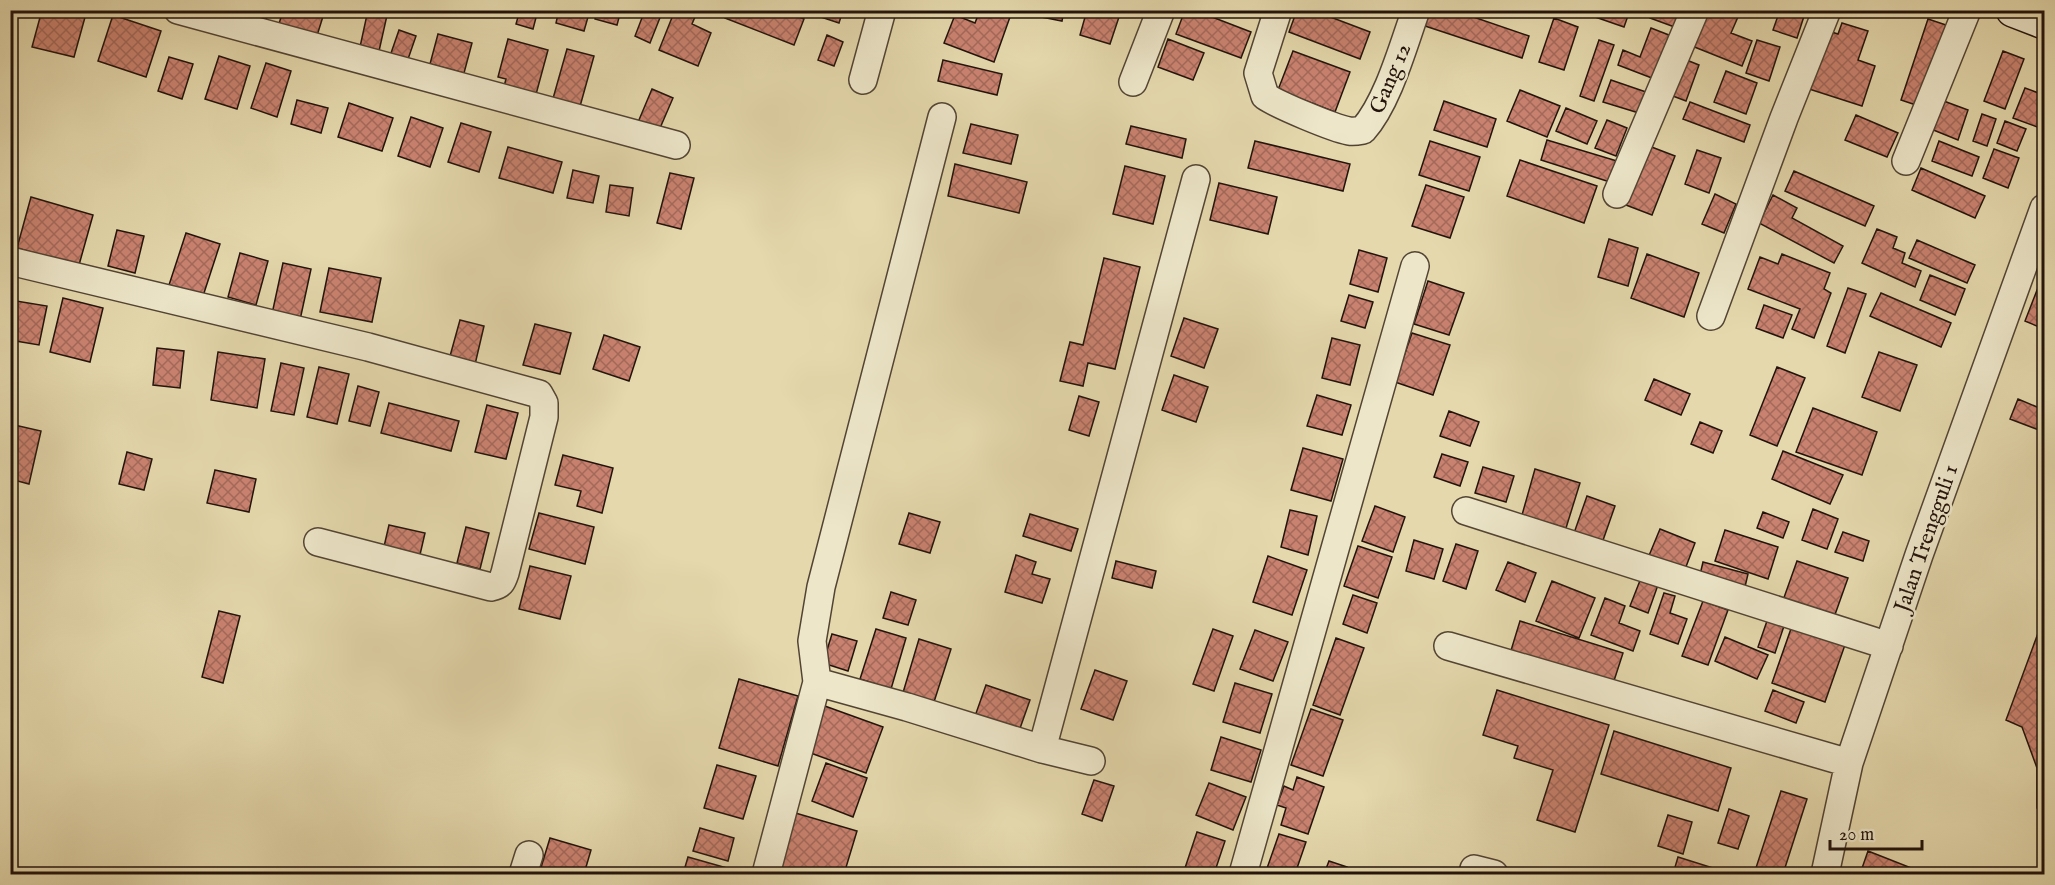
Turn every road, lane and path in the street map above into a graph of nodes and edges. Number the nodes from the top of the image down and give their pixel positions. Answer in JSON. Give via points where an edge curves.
{"nodes":[{"id":1,"x":178,"y":10,"type":"edge"},
{"id":2,"x":882,"y":10,"type":"edge"},
{"id":3,"x":1161,"y":10,"type":"edge"},
{"id":4,"x":1278,"y":10,"type":"edge"},
{"id":5,"x":1416,"y":10,"type":"edge"},
{"id":6,"x":1695,"y":10,"type":"edge"},
{"id":7,"x":1827,"y":10,"type":"edge"},
{"id":8,"x":1967,"y":10,"type":"edge"},
{"id":9,"x":2013,"y":10,"type":"edge"},
{"id":10,"x":2044,"y":22,"type":"edge"},
{"id":11,"x":863,"y":80,"type":"dead end"},
{"id":12,"x":1133,"y":82,"type":"dead end"},
{"id":13,"x":942,"y":117,"type":"dead end"},
{"id":14,"x":676,"y":145,"type":"dead end"},
{"id":15,"x":1906,"y":161,"type":"dead end"},
{"id":16,"x":1196,"y":179,"type":"dead end"},
{"id":17,"x":1617,"y":194,"type":"dead end"},
{"id":18,"x":2044,"y":207,"type":"edge"},
{"id":19,"x":10,"y":261,"type":"edge"},
{"id":20,"x":1415,"y":266,"type":"dead end"},
{"id":21,"x":1711,"y":316,"type":"dead end"},
{"id":22,"x":1466,"y":511,"type":"dead end"},
{"id":23,"x":318,"y":542,"type":"dead end"},
{"id":24,"x":1448,"y":646,"type":"dead end"},
{"id":25,"x":1889,"y":646,"type":"junction"},
{"id":26,"x":818,"y":682,"type":"junction"},
{"id":27,"x":1041,"y":749,"type":"junction"},
{"id":28,"x":1091,"y":761,"type":"dead end"},
{"id":29,"x":1849,"y":763,"type":"junction"},
{"id":30,"x":766,"y":874,"type":"edge"},
{"id":31,"x":1244,"y":874,"type":"edge"},
{"id":32,"x":1825,"y":874,"type":"edge"}],
"edges":[{"from":1,"to":14,"type":"street"},
{"from":2,"to":11,"type":"street"},
{"from":3,"to":12,"type":"street"},
{"from":4,"to":5,"type":"street","name":"Gang 12","via":[[1258,73],[1265,96],[1353,132],[1363,130],[1376,111]]},
{"from":6,"to":17,"type":"street"},
{"from":7,"to":21,"type":"street"},
{"from":8,"to":15,"type":"street"},
{"from":9,"to":10,"type":"main road"},
{"from":13,"to":26,"type":"street","via":[[821,587],[812,641]]},
{"from":16,"to":27,"type":"street"},
{"from":18,"to":25,"type":"street","name":"Jalan Trengguli 1"},
{"from":19,"to":23,"type":"street","via":[[368,347],[539,394],[544,417],[505,573],[498,586]]},
{"from":20,"to":31,"type":"street"},
{"from":22,"to":25,"type":"street"},
{"from":24,"to":29,"type":"street"},
{"from":25,"to":29,"type":"street","name":"Jalan Trengguli 1"},
{"from":26,"to":27,"type":"street"},
{"from":26,"to":30,"type":"street"},
{"from":27,"to":28,"type":"street"},
{"from":29,"to":32,"type":"street","name":"Jalan Trengguli 1"}]}
